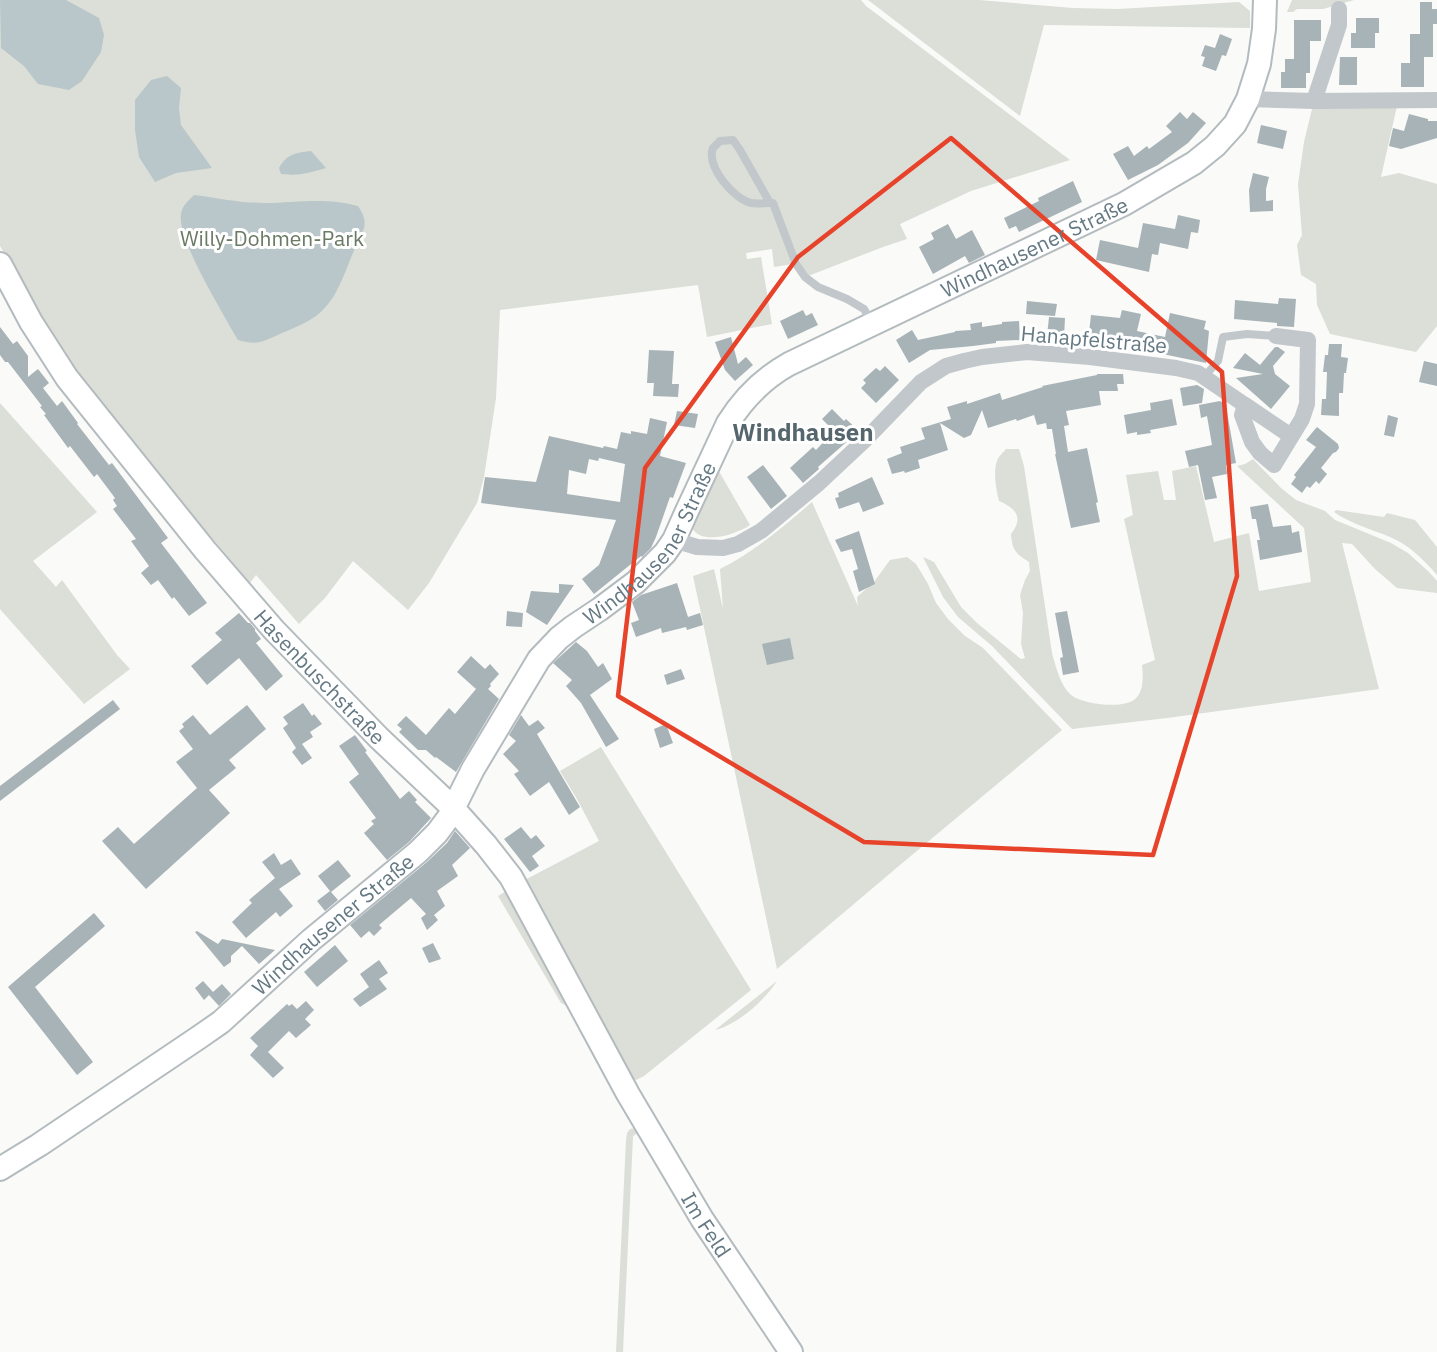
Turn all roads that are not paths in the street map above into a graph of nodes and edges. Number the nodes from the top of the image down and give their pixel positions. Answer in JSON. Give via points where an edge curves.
{"nodes":[{"id":1,"x":1265,"y":0,"type":"edge"},
{"id":2,"x":1339,"y":9,"type":"dead end"},
{"id":3,"x":1436,"y":95,"type":"edge"},
{"id":4,"x":1248,"y":99,"type":"junction"},
{"id":5,"x":1314,"y":101,"type":"junction"},
{"id":6,"x":770,"y":203,"type":"junction"},
{"id":7,"x":0,"y":264,"type":"edge"},
{"id":8,"x":872,"y":324,"type":"junction"},
{"id":9,"x":1276,"y":336,"type":"joint"},
{"id":10,"x":1205,"y":376,"type":"junction"},
{"id":11,"x":1245,"y":405,"type":"junction"},
{"id":12,"x":1291,"y":436,"type":"junction"},
{"id":13,"x":674,"y":540,"type":"junction"},
{"id":14,"x":453,"y":808,"type":"junction"},
{"id":15,"x":628,"y":1094,"type":"joint"},
{"id":16,"x":0,"y":1169,"type":"edge"},
{"id":17,"x":791,"y":1352,"type":"edge"}],
"edges":[{"from":1,"to":4,"type":"street","name":"Windhausener Straße","via":[[1259,64]]},
{"from":2,"to":5,"type":"street","via":[[1339,25]]},
{"from":3,"to":5,"type":"street"},
{"from":4,"to":5,"type":"street"},
{"from":4,"to":8,"type":"street","name":"Windhausener Straße","via":[[1235,124],[1215,146],[1166,181]]},
{"from":6,"to":6,"type":"lane","via":[[733,140],[720,141],[713,147],[712,160],[731,189],[751,203]]},
{"from":6,"to":8,"type":"lane","via":[[805,277],[864,309]]},
{"from":7,"to":14,"type":"street","name":"Hasenbuschstraße","via":[[31,322],[68,378],[206,550],[274,630]]},
{"from":8,"to":13,"type":"street","name":"Windhausener Straße","via":[[782,368],[735,412]]},
{"from":9,"to":10,"type":"lane","via":[[1223,336],[1218,361]]},
{"from":9,"to":12,"type":"street","via":[[1308,340],[1307,404]]},
{"from":10,"to":11,"type":"street","name":"Hanapfelstraße"},
{"from":10,"to":13,"type":"street","name":"Hanapfelstraße","via":[[1137,362],[1027,352],[946,366],[921,382],[819,483],[761,531],[723,548],[697,548]]},
{"from":11,"to":12,"type":"street","name":"Hanapfelstraße"},
{"from":11,"to":12,"type":"street","via":[[1242,415],[1252,442],[1274,465]]},
{"from":13,"to":14,"type":"street","name":"Windhausener Straße","via":[[636,582],[559,638],[539,659]]},
{"from":14,"to":15,"type":"street","name":"Hasenbuschstraße","via":[[511,878]]},
{"from":14,"to":16,"type":"street","name":"Windhausener Straße","via":[[437,833],[418,852],[220,1022]]},
{"from":15,"to":17,"type":"street","name":"Im Feld","via":[[702,1219]]}]}
